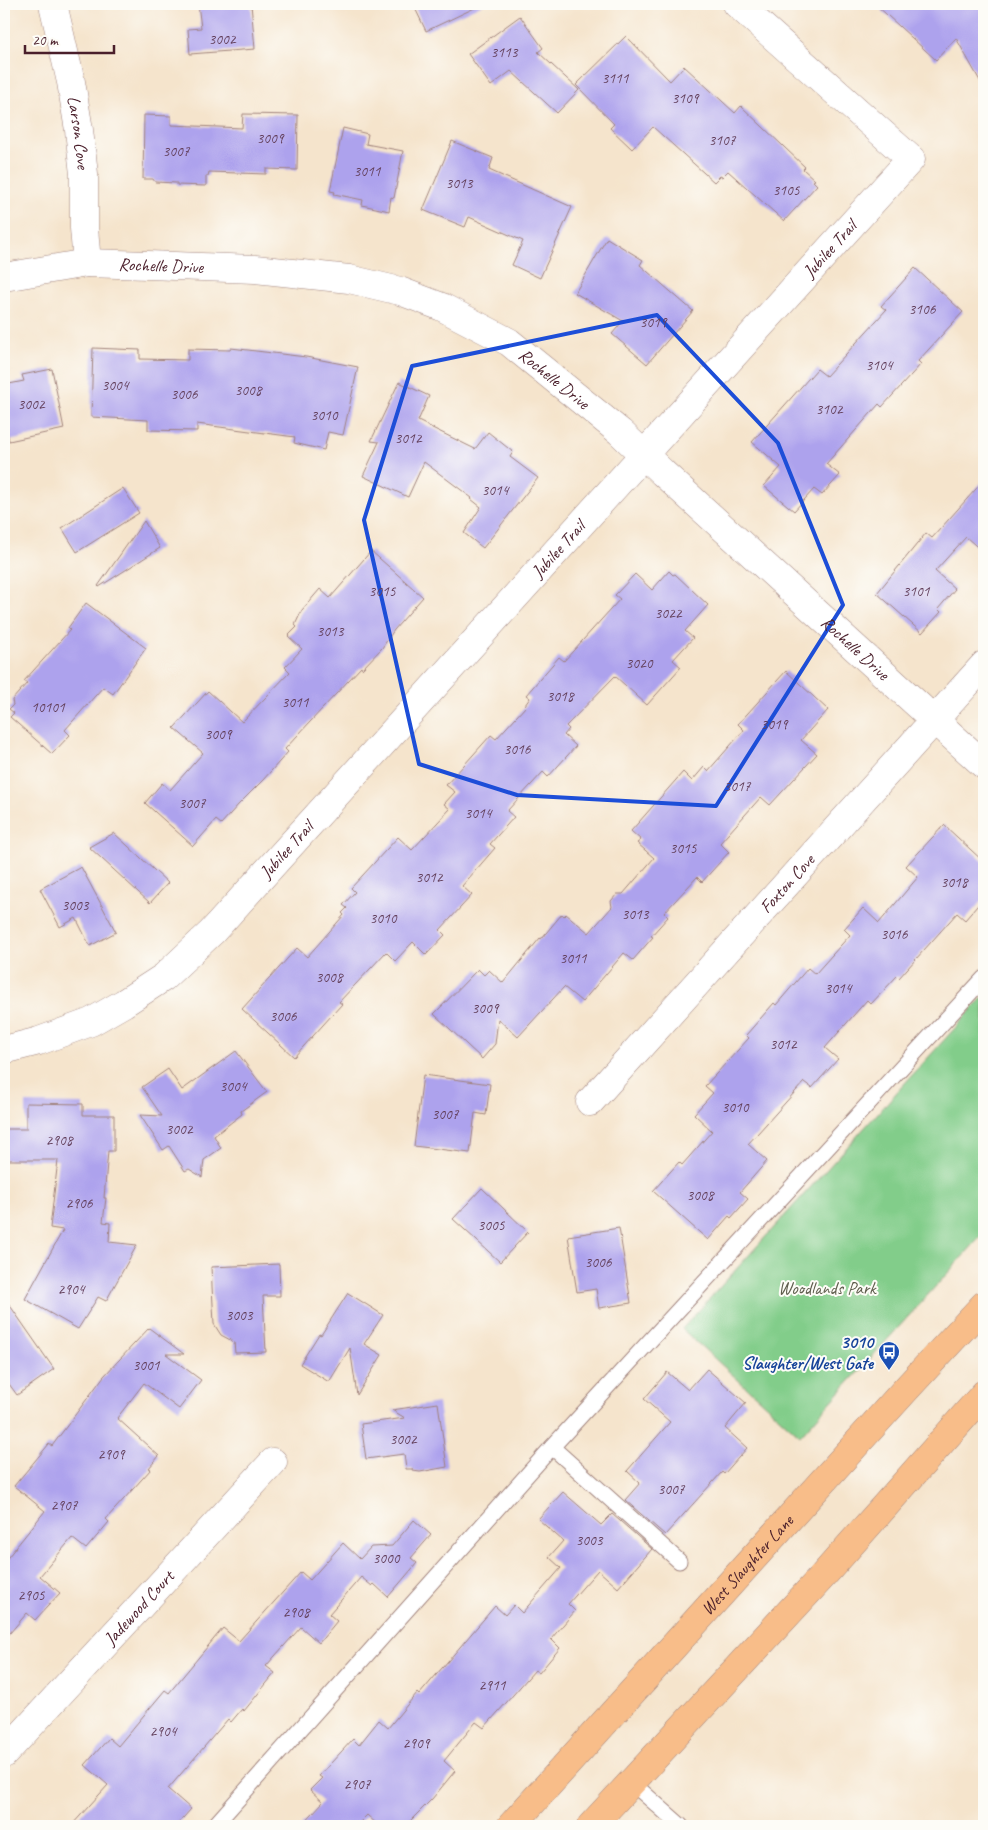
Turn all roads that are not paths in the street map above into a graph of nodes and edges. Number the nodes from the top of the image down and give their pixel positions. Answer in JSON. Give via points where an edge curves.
{"nodes":[{"id":1,"x":53,"y":4,"type":"edge"},
{"id":2,"x":737,"y":4,"type":"edge"},
{"id":3,"x":87,"y":263,"type":"junction"},
{"id":4,"x":4,"y":277,"type":"edge"},
{"id":5,"x":644,"y":454,"type":"junction"},
{"id":6,"x":984,"y":665,"type":"edge"},
{"id":7,"x":934,"y":721,"type":"junction"},
{"id":8,"x":984,"y":765,"type":"edge"},
{"id":9,"x":984,"y":978,"type":"edge"},
{"id":10,"x":4,"y":1050,"type":"edge"},
{"id":11,"x":590,"y":1102,"type":"dead end"},
{"id":12,"x":984,"y":1305,"type":"edge"},
{"id":13,"x":984,"y":1394,"type":"edge"},
{"id":14,"x":552,"y":1447,"type":"junction"},
{"id":15,"x":273,"y":1462,"type":"dead end"},
{"id":16,"x":679,"y":1561,"type":"dead end"},
{"id":17,"x":4,"y":1754,"type":"edge"},
{"id":18,"x":631,"y":1782,"type":"junction"},
{"id":19,"x":214,"y":1826,"type":"edge"},
{"id":20,"x":511,"y":1826,"type":"edge"},
{"id":21,"x":591,"y":1826,"type":"edge"},
{"id":22,"x":681,"y":1826,"type":"edge"}],
"edges":[{"from":1,"to":3,"type":"street","name":"Larson Cove","via":[[79,130]]},
{"from":2,"to":5,"type":"street","name":"Jubilee Trail","via":[[911,159]]},
{"from":3,"to":4,"type":"street","name":"Rochelle Drive"},
{"from":3,"to":5,"type":"street","name":"Rochelle Drive","via":[[255,269],[349,280],[400,291],[442,307],[509,342]]},
{"from":5,"to":7,"type":"street","name":"Rochelle Drive"},
{"from":5,"to":10,"type":"street","name":"Jubilee Trail","via":[[212,932],[171,971],[91,1022]]},
{"from":6,"to":7,"type":"street","name":"Foxton Cove"},
{"from":7,"to":8,"type":"street","name":"Rochelle Drive"},
{"from":7,"to":11,"type":"street","name":"Foxton Cove"},
{"from":9,"to":14,"type":"lane"},
{"from":12,"to":20,"type":"main road","name":"West Slaughter Lane"},
{"from":13,"to":18,"type":"main road","via":[[821,1578]]},
{"from":14,"to":16,"type":"lane"},
{"from":14,"to":19,"type":"lane"},
{"from":15,"to":17,"type":"street","name":"Jadewood Court"},
{"from":18,"to":21,"type":"main road"},
{"from":18,"to":22,"type":"lane"}]}
